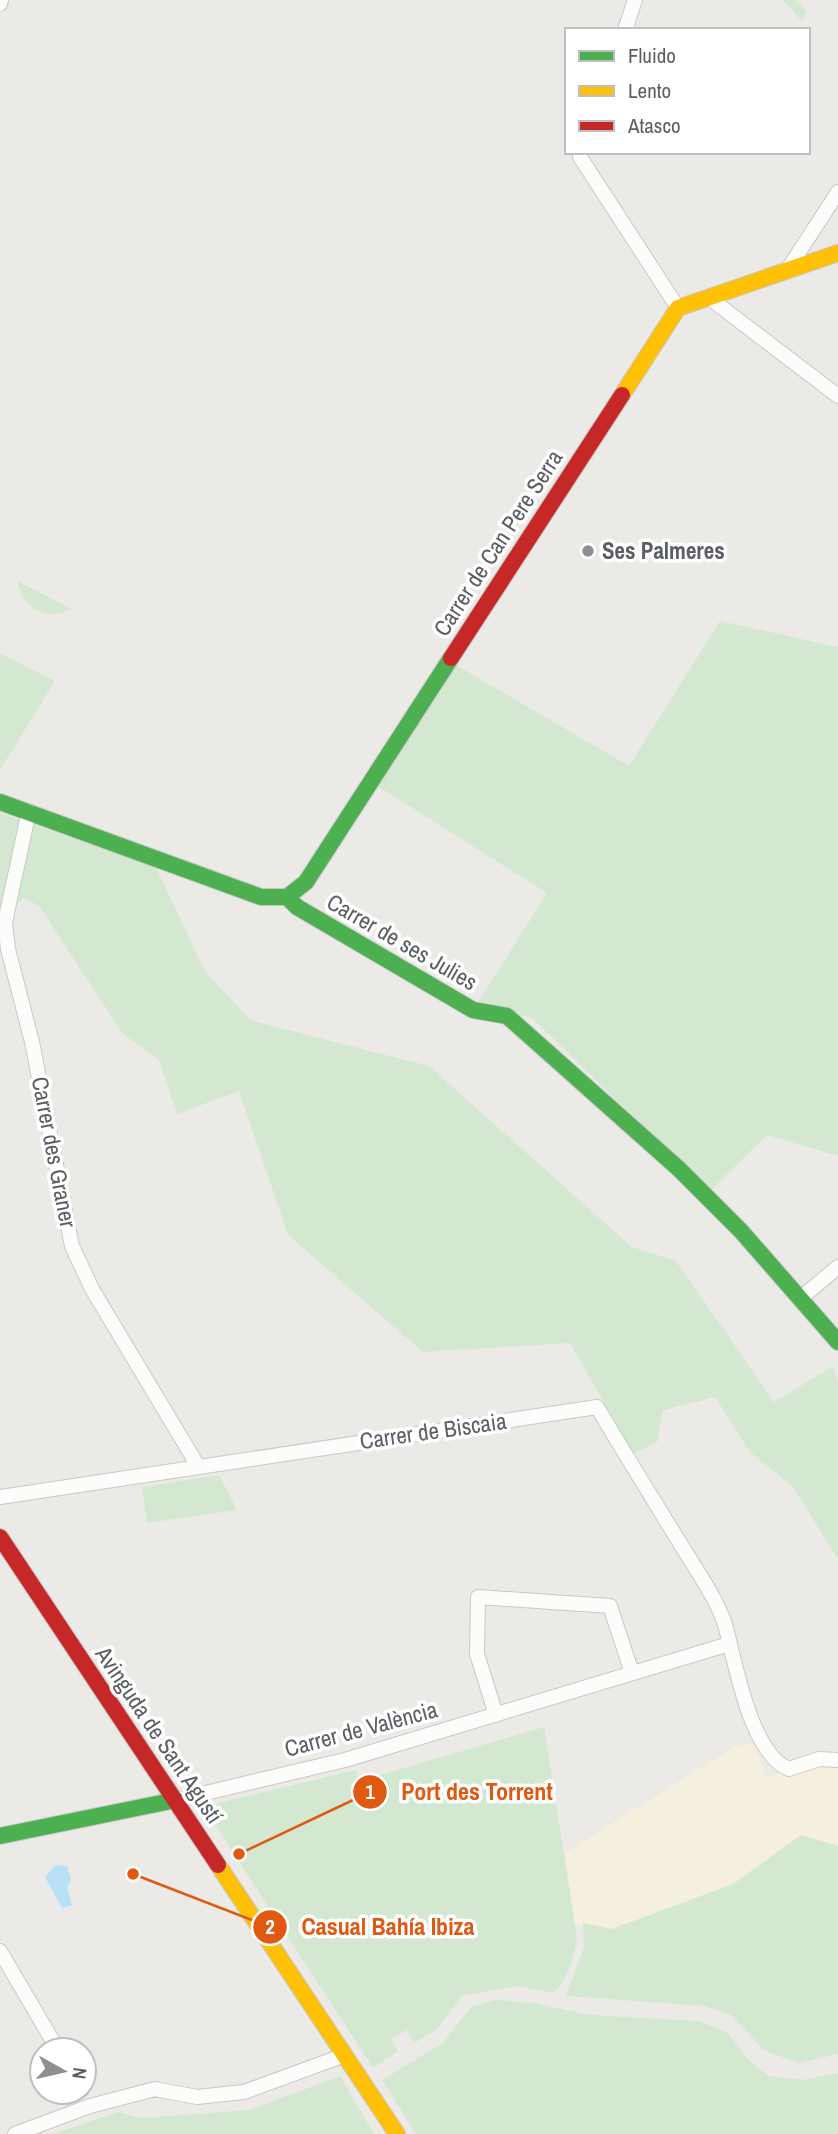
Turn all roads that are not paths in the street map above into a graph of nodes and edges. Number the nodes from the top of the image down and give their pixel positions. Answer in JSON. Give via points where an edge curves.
{"nodes":[{"id":1,"x":635,"y":0,"type":"edge"},
{"id":2,"x":626,"y":28,"type":"edge"},
{"id":3,"x":581,"y":154,"type":"edge"},
{"id":4,"x":838,"y":192,"type":"edge"},
{"id":5,"x":836,"y":256,"type":"edge"},
{"id":6,"x":788,"y":269,"type":"junction"},
{"id":7,"x":708,"y":297,"type":"junction"},
{"id":8,"x":678,"y":307,"type":"junction"},
{"id":9,"x":838,"y":396,"type":"edge"},
{"id":10,"x":0,"y":802,"type":"edge"},
{"id":11,"x":29,"y":811,"type":"junction"},
{"id":12,"x":287,"y":897,"type":"junction"},
{"id":13,"x":838,"y":1267,"type":"edge"},
{"id":14,"x":802,"y":1297,"type":"junction"},
{"id":15,"x":838,"y":1342,"type":"edge"},
{"id":16,"x":198,"y":1466,"type":"junction"},
{"id":17,"x":0,"y":1497,"type":"edge"},
{"id":18,"x":0,"y":1537,"type":"edge"},
{"id":19,"x":729,"y":1644,"type":"junction"},
{"id":20,"x":632,"y":1673,"type":"junction"},
{"id":21,"x":496,"y":1715,"type":"junction"},
{"id":22,"x":838,"y":1760,"type":"edge"},
{"id":23,"x":176,"y":1800,"type":"junction"},
{"id":24,"x":0,"y":1836,"type":"edge"},
{"id":25,"x":0,"y":1951,"type":"edge"},
{"id":26,"x":50,"y":2036,"type":"edge"},
{"id":27,"x":345,"y":2055,"type":"junction"},
{"id":28,"x":98,"y":2104,"type":"edge"},
{"id":29,"x":90,"y":2106,"type":"edge"},
{"id":30,"x":15,"y":2134,"type":"edge"},
{"id":31,"x":397,"y":2134,"type":"edge"}],
"edges":[{"from":1,"to":2,"type":"street"},
{"from":3,"to":8,"type":"street"},
{"from":4,"to":6,"type":"street"},
{"from":5,"to":6,"type":"street"},
{"from":6,"to":7,"type":"street"},
{"from":7,"to":8,"type":"street"},
{"from":7,"to":9,"type":"street"},
{"from":8,"to":12,"type":"street","name":"Carrer de Can Pere Serra","via":[[306,882]]},
{"from":10,"to":11,"type":"street"},
{"from":11,"to":12,"type":"street","via":[[261,897]]},
{"from":11,"to":16,"type":"street","name":"Carrer des Graner","via":[[5,922],[72,1246],[92,1289]]},
{"from":12,"to":14,"type":"street","name":"Carrer de ses Julies","via":[[473,1010],[507,1016],[679,1169]]},
{"from":13,"to":14,"type":"street"},
{"from":14,"to":15,"type":"street","name":"Carrer de ses Julies"},
{"from":16,"to":17,"type":"street","name":"Carrer de Biscaia"},
{"from":16,"to":19,"type":"street","name":"Carrer de Biscaia","via":[[597,1407],[706,1587],[726,1626]]},
{"from":18,"to":23,"type":"street","name":"Avinguda de Sant Agustí"},
{"from":19,"to":20,"type":"street","name":"Carrer de València"},
{"from":19,"to":22,"type":"street","via":[[764,1749],[776,1764],[789,1769],[819,1759]]},
{"from":20,"to":21,"type":"street","name":"Carrer de València"},
{"from":20,"to":21,"type":"street","via":[[610,1606],[478,1597],[477,1654]]},
{"from":21,"to":23,"type":"street","name":"Carrer de València","via":[[345,1760]]},
{"from":23,"to":24,"type":"street","name":"Carrer de València"},
{"from":23,"to":27,"type":"street","name":"Avinguda de Sant Agustí"},
{"from":25,"to":26,"type":"street"},
{"from":27,"to":28,"type":"street","via":[[244,2092],[197,2097],[155,2089]]},
{"from":27,"to":31,"type":"street","name":"Avinguda de Sant Agustí"},
{"from":29,"to":30,"type":"street"}]}
